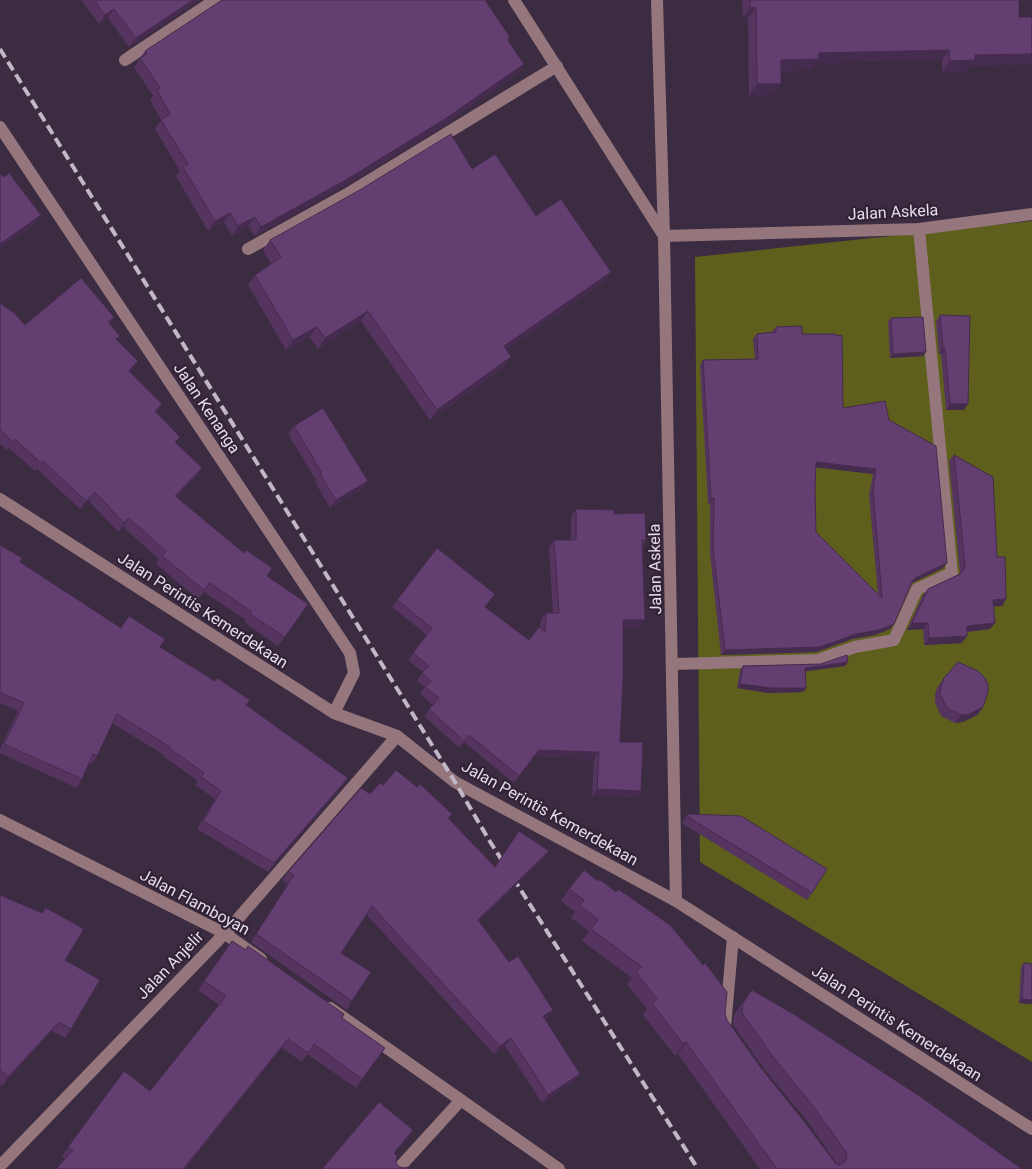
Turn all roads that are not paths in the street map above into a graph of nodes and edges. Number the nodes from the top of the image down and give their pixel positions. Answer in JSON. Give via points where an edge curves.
{"nodes":[{"id":1,"x":215,"y":0,"type":"edge"},
{"id":2,"x":514,"y":0,"type":"edge"},
{"id":3,"x":657,"y":0,"type":"edge"},
{"id":4,"x":125,"y":60,"type":"dead end"},
{"id":5,"x":557,"y":66,"type":"junction"},
{"id":6,"x":0,"y":127,"type":"edge"},
{"id":7,"x":1032,"y":214,"type":"edge"},
{"id":8,"x":919,"y":229,"type":"junction"},
{"id":9,"x":664,"y":236,"type":"junction"},
{"id":10,"x":248,"y":249,"type":"dead end"},
{"id":11,"x":0,"y":500,"type":"edge"},
{"id":12,"x":673,"y":664,"type":"junction"},
{"id":13,"x":334,"y":713,"type":"junction"},
{"id":14,"x":397,"y":736,"type":"junction"},
{"id":15,"x":0,"y":820,"type":"edge"},
{"id":16,"x":676,"y":901,"type":"junction"},
{"id":17,"x":224,"y":933,"type":"junction"},
{"id":18,"x":733,"y":937,"type":"junction"},
{"id":19,"x":273,"y":968,"type":"edge"},
{"id":20,"x":322,"y":1002,"type":"edge"},
{"id":21,"x":736,"y":1043,"type":"edge"},
{"id":22,"x":461,"y":1100,"type":"junction"},
{"id":23,"x":1032,"y":1129,"type":"edge"},
{"id":24,"x":0,"y":1166,"type":"edge"},
{"id":25,"x":398,"y":1169,"type":"edge"},
{"id":26,"x":559,"y":1169,"type":"edge"}],
"edges":[{"from":1,"to":4,"type":"street"},
{"from":2,"to":5,"type":"street"},
{"from":3,"to":9,"type":"street","name":"Jalan Askela"},
{"from":5,"to":9,"type":"street"},
{"from":5,"to":10,"type":"street","via":[[347,194]]},
{"from":6,"to":13,"type":"street","name":"Jalan Kenanga","via":[[350,653],[354,674]]},
{"from":7,"to":8,"type":"street","name":"Jalan Askela"},
{"from":8,"to":9,"type":"street","name":"Jalan Askela"},
{"from":8,"to":12,"type":"street","via":[[952,573],[917,589],[894,640],[855,647],[818,660]]},
{"from":9,"to":12,"type":"street","name":"Jalan Askela"},
{"from":11,"to":13,"type":"street","name":"Jalan Perintis Kemerdekaan"},
{"from":12,"to":16,"type":"street","name":"Jalan Askela"},
{"from":13,"to":14,"type":"street","name":"Jalan Perintis Kemerdekaan"},
{"from":14,"to":16,"type":"street","name":"Jalan Perintis Kemerdekaan","via":[[455,782]]},
{"from":14,"to":17,"type":"street","name":"Jalan Anjelir"},
{"from":15,"to":17,"type":"street","name":"Jalan Flamboyan"},
{"from":16,"to":18,"type":"street","name":"Jalan Perintis Kemerdekaan"},
{"from":17,"to":19,"type":"street","name":"Jalan Flamboyan"},
{"from":17,"to":24,"type":"street","name":"Jalan Anjelir"},
{"from":18,"to":21,"type":"street","via":[[725,1027]]},
{"from":18,"to":23,"type":"street","name":"Jalan Perintis Kemerdekaan"},
{"from":20,"to":22,"type":"street"},
{"from":22,"to":25,"type":"street"},
{"from":22,"to":26,"type":"street"}]}
